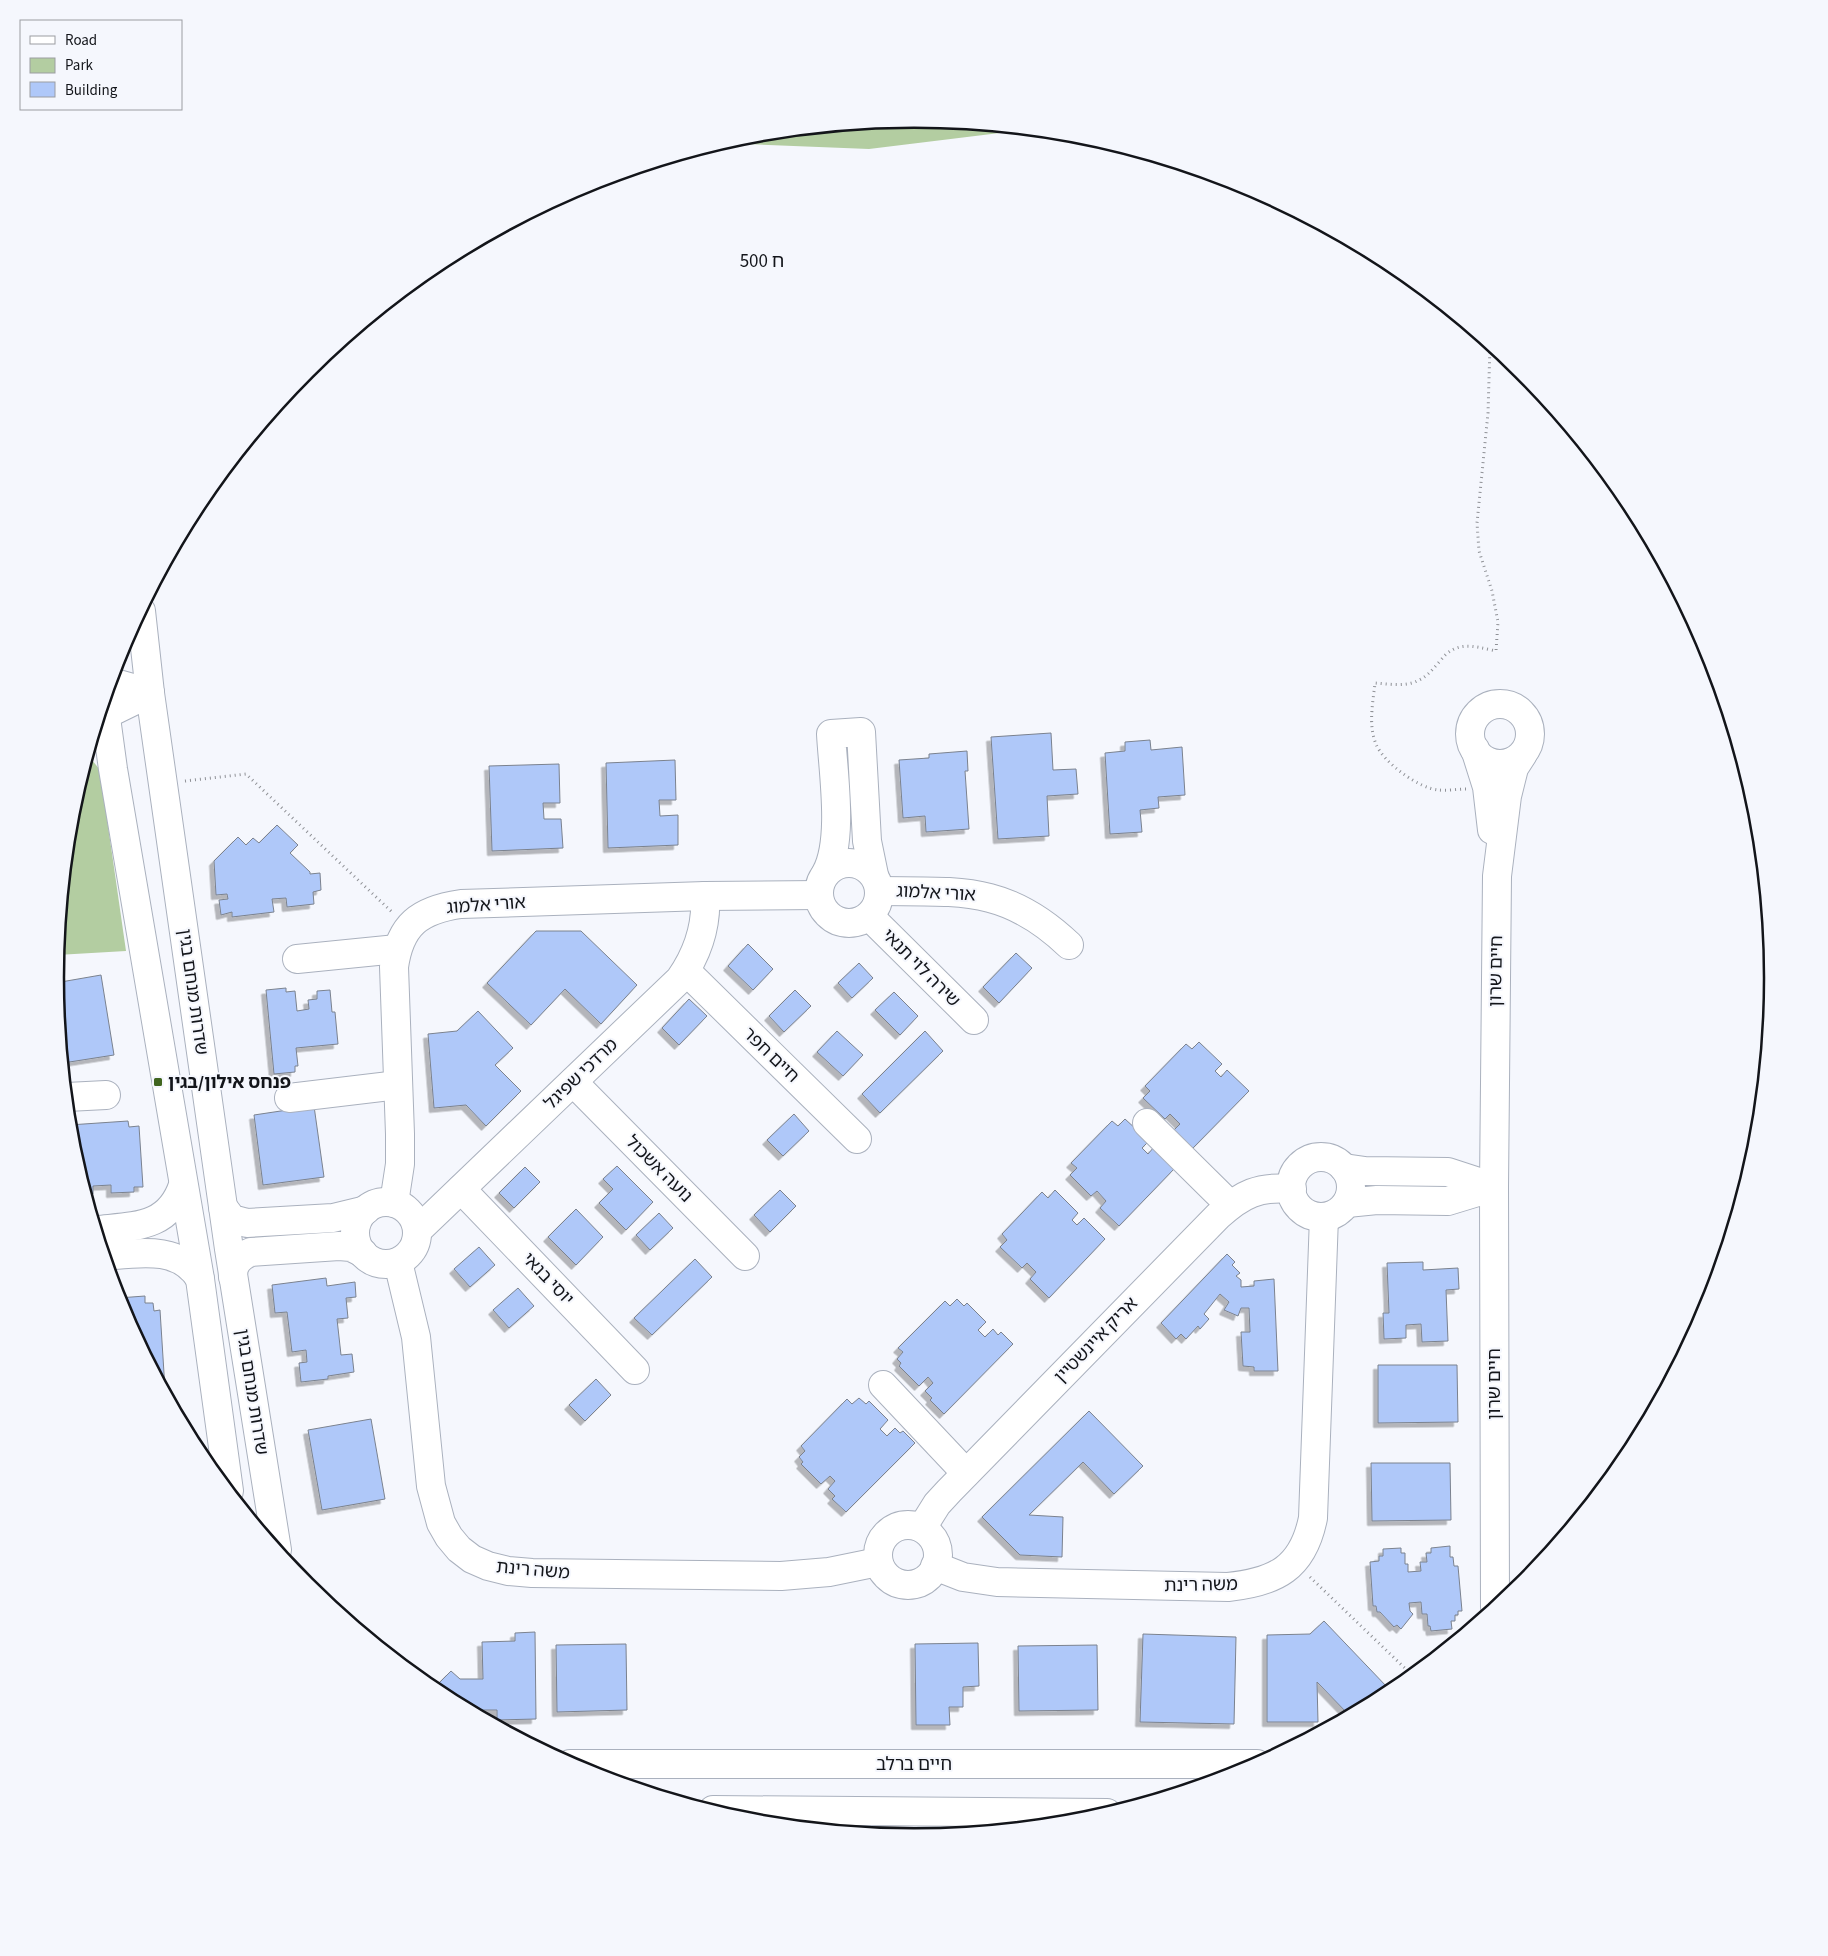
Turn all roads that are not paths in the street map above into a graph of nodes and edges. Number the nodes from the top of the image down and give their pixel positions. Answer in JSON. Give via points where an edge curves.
{"nodes":[{"id":1,"x":142,"y":622,"type":"edge"},
{"id":2,"x":117,"y":684,"type":"edge"},
{"id":3,"x":150,"y":693,"type":"junction"},
{"id":4,"x":108,"y":709,"type":"edge"},
{"id":5,"x":105,"y":720,"type":"edge"},
{"id":6,"x":96,"y":747,"type":"edge"},
{"id":7,"x":1474,"y":750,"type":"junction"},
{"id":8,"x":1522,"y":754,"type":"junction"},
{"id":9,"x":113,"y":769,"type":"junction"},
{"id":10,"x":1497,"y":876,"type":"junction"},
{"id":11,"x":876,"y":883,"type":"junction"},
{"id":12,"x":823,"y":884,"type":"junction"},
{"id":13,"x":705,"y":896,"type":"junction"},
{"id":14,"x":868,"y":916,"type":"junction"},
{"id":15,"x":403,"y":938,"type":"junction"},
{"id":16,"x":1069,"y":944,"type":"dead end"},
{"id":17,"x":297,"y":959,"type":"dead end"},
{"id":18,"x":686,"y":971,"type":"junction"},
{"id":19,"x":974,"y":1020,"type":"dead end"},
{"id":20,"x":573,"y":1082,"type":"junction"},
{"id":21,"x":398,"y":1085,"type":"junction"},
{"id":22,"x":106,"y":1095,"type":"dead end"},
{"id":23,"x":72,"y":1098,"type":"edge"},
{"id":24,"x":289,"y":1098,"type":"dead end"},
{"id":25,"x":1147,"y":1123,"type":"dead end"},
{"id":26,"x":857,"y":1139,"type":"dead end"},
{"id":27,"x":1344,"y":1168,"type":"junction"},
{"id":28,"x":184,"y":1185,"type":"junction"},
{"id":29,"x":1494,"y":1187,"type":"junction"},
{"id":30,"x":461,"y":1189,"type":"junction"},
{"id":31,"x":1292,"y":1189,"type":"junction"},
{"id":32,"x":394,"y":1203,"type":"junction"},
{"id":33,"x":1347,"y":1203,"type":"junction"},
{"id":34,"x":1230,"y":1205,"type":"junction"},
{"id":35,"x":223,"y":1207,"type":"junction"},
{"id":36,"x":366,"y":1210,"type":"junction"},
{"id":37,"x":1324,"y":1217,"type":"junction"},
{"id":38,"x":102,"y":1229,"type":"edge"},
{"id":39,"x":417,"y":1231,"type":"junction"},
{"id":40,"x":363,"y":1253,"type":"junction"},
{"id":41,"x":111,"y":1256,"type":"edge"},
{"id":42,"x":745,"y":1256,"type":"dead end"},
{"id":43,"x":398,"y":1262,"type":"junction"},
{"id":44,"x":233,"y":1277,"type":"junction"},
{"id":45,"x":200,"y":1279,"type":"junction"},
{"id":46,"x":635,"y":1370,"type":"dead end"},
{"id":47,"x":883,"y":1385,"type":"dead end"},
{"id":48,"x":966,"y":1473,"type":"junction"},
{"id":49,"x":227,"y":1479,"type":"edge"},
{"id":50,"x":922,"y":1528,"type":"junction"},
{"id":51,"x":275,"y":1539,"type":"edge"},
{"id":52,"x":878,"y":1562,"type":"junction"},
{"id":53,"x":935,"y":1566,"type":"junction"},
{"id":54,"x":1496,"y":1597,"type":"edge"},
{"id":55,"x":589,"y":1764,"type":"edge"},
{"id":56,"x":1239,"y":1764,"type":"edge"},
{"id":57,"x":755,"y":1813,"type":"edge"},
{"id":58,"x":1064,"y":1815,"type":"edge"},
{"id":59,"x":875,"y":1822,"type":"edge"}],
"edges":[{"from":1,"to":3,"type":"street","name":"שדרות מנחם בגין"},
{"from":2,"to":3,"type":"street"},
{"from":3,"to":4,"type":"street"},
{"from":3,"to":35,"type":"street","name":"שדרות מנחם בגין"},
{"from":5,"to":9,"type":"street","name":"שדרות מנחם בגין"},
{"from":6,"to":9,"type":"street"},
{"from":7,"to":8,"type":"street","via":[[1496,764],[1508,763]]},
{"from":7,"to":8,"type":"street","via":[[1470,736],[1475,718],[1485,708],[1502,704],[1512,706],[1528,723],[1529,741]]},
{"from":7,"to":10,"type":"street","name":"חיים שרון","via":[[1487,787]]},
{"from":8,"to":10,"type":"street","name":"חיים שרון","via":[[1514,768],[1507,796]]},
{"from":9,"to":28,"type":"street","name":"שדרות מנחם בגין"},
{"from":10,"to":29,"type":"street","name":"חיים שרון"},
{"from":11,"to":12,"type":"street","via":[[865,867],[852,863],[838,865]]},
{"from":11,"to":12,"type":"street","via":[[867,841],[862,732],[832,734],[836,831],[833,856]]},
{"from":11,"to":14,"type":"street","via":[[877,905]]},
{"from":11,"to":16,"type":"street","name":"אורי אלמוג","via":[[993,897],[1029,913]]},
{"from":12,"to":13,"type":"street","name":"אורי אלמוג"},
{"from":12,"to":14,"type":"street","via":[[823,908],[829,916],[851,923]]},
{"from":13,"to":15,"type":"street","name":"אורי אלמוג","via":[[461,904],[419,916]]},
{"from":13,"to":18,"type":"street","name":"מרדכי שפיגל","via":[[702,937]]},
{"from":14,"to":19,"type":"street","name":"שירה לוי תנאי"},
{"from":15,"to":17,"type":"street"},
{"from":15,"to":21,"type":"street","via":[[394,967],[393,984]]},
{"from":18,"to":20,"type":"street","name":"מרדכי שפיגל"},
{"from":18,"to":26,"type":"street","name":"חיים חפר"},
{"from":20,"to":30,"type":"street","name":"מרדכי שפיגל"},
{"from":20,"to":42,"type":"street","name":"נועה אשכול"},
{"from":21,"to":24,"type":"street"},
{"from":21,"to":32,"type":"street","via":[[400,1156]]},
{"from":22,"to":23,"type":"street"},
{"from":25,"to":34,"type":"street"},
{"from":27,"to":29,"type":"street","via":[[1448,1172]]},
{"from":27,"to":31,"type":"street","via":[[1329,1158],[1310,1159],[1296,1171]]},
{"from":27,"to":33,"type":"street","via":[[1351,1185]]},
{"from":28,"to":38,"type":"street","via":[[172,1206],[156,1219],[141,1225]]},
{"from":28,"to":45,"type":"street","name":"שדרות מנחם בגין"},
{"from":29,"to":33,"type":"street","via":[[1448,1201]]},
{"from":29,"to":54,"type":"street","name":"חיים שרון"},
{"from":30,"to":39,"type":"street","name":"מרדכי שפיגל"},
{"from":30,"to":46,"type":"street","name":"יוסי בנאי"},
{"from":31,"to":34,"type":"street","name":"אריק איינשטיין","via":[[1266,1189]]},
{"from":31,"to":37,"type":"street","via":[[1302,1210]]},
{"from":32,"to":36,"type":"street","via":[[379,1203]]},
{"from":32,"to":39,"type":"street","via":[[410,1213]]},
{"from":33,"to":37,"type":"street","via":[[1337,1213]]},
{"from":34,"to":48,"type":"street","name":"אריק איינשטיין"},
{"from":35,"to":36,"type":"street","via":[[232,1218],[247,1223],[333,1218]]},
{"from":35,"to":44,"type":"street","name":"שדרות מנחם בגין"},
{"from":36,"to":40,"type":"street","via":[[356,1230]]},
{"from":37,"to":53,"type":"street","name":"משה רינת","via":[[1313,1518],[1305,1546],[1294,1562],[1280,1573],[1256,1583],[1228,1587],[997,1582],[963,1577]]},
{"from":39,"to":43,"type":"street","via":[[412,1250]]},
{"from":40,"to":43,"type":"street","via":[[379,1263]]},
{"from":40,"to":44,"type":"street","via":[[339,1246],[256,1251],[239,1259]]},
{"from":41,"to":45,"type":"street","via":[[173,1256],[187,1263]]},
{"from":43,"to":52,"type":"street","name":"משה רינת","via":[[416,1337],[435,1506],[449,1537],[472,1559],[495,1568],[532,1574],[772,1576],[829,1572]]},
{"from":44,"to":51,"type":"street","name":"שדרות מנחם בגין"},
{"from":45,"to":49,"type":"street","name":"שדרות מנחם בגין"},
{"from":47,"to":48,"type":"street"},
{"from":48,"to":50,"type":"street","name":"אריק איינשטיין","via":[[937,1504]]},
{"from":50,"to":52,"type":"street","via":[[906,1524],[888,1531],[880,1543]]},
{"from":50,"to":53,"type":"street","via":[[937,1548]]},
{"from":52,"to":53,"type":"street","via":[[888,1577],[905,1585],[923,1580]]},
{"from":55,"to":56,"type":"street","name":"חיים ברלב"},
{"from":57,"to":59,"type":"street"},
{"from":58,"to":59,"type":"street"}]}
